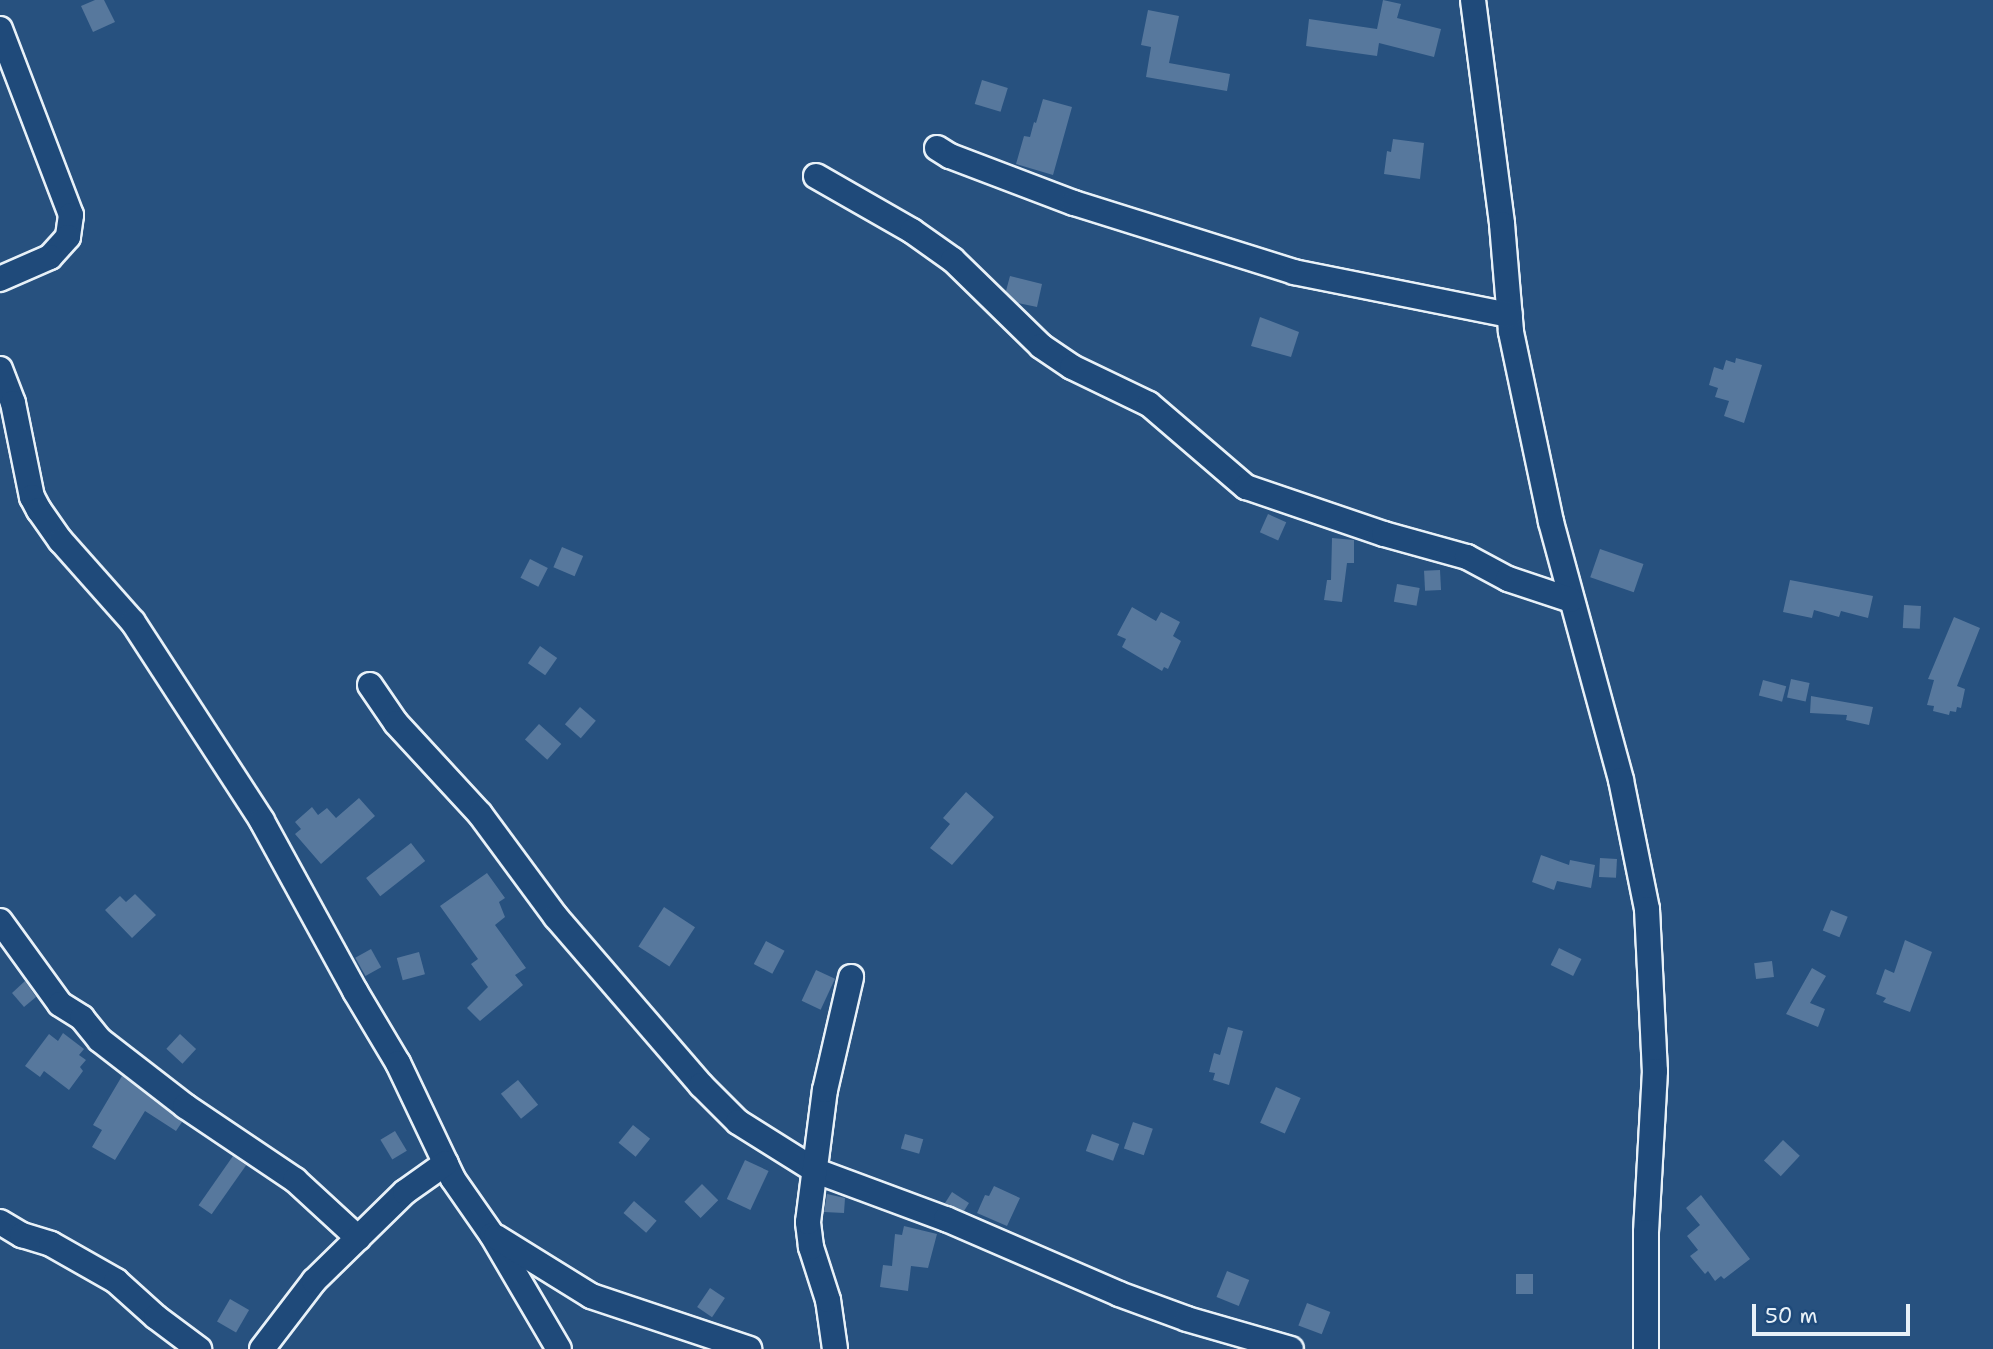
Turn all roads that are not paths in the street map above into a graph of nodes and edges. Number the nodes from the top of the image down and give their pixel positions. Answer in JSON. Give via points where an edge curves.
{"nodes":[{"id":1,"x":1473,"y":0,"type":"edge"},
{"id":2,"x":0,"y":29,"type":"edge"},
{"id":3,"x":937,"y":148,"type":"dead end"},
{"id":4,"x":816,"y":176,"type":"dead end"},
{"id":5,"x":0,"y":279,"type":"edge"},
{"id":6,"x":1510,"y":315,"type":"junction"},
{"id":7,"x":0,"y":369,"type":"edge"},
{"id":8,"x":1571,"y":600,"type":"junction"},
{"id":9,"x":370,"y":685,"type":"dead end"},
{"id":10,"x":0,"y":921,"type":"edge"},
{"id":11,"x":851,"y":977,"type":"dead end"},
{"id":12,"x":446,"y":1163,"type":"junction"},
{"id":13,"x":816,"y":1171,"type":"junction"},
{"id":14,"x":0,"y":1222,"type":"edge"},
{"id":15,"x":492,"y":1235,"type":"junction"},
{"id":16,"x":358,"y":1238,"type":"junction"},
{"id":17,"x":831,"y":1320,"type":"junction"},
{"id":18,"x":199,"y":1349,"type":"edge"},
{"id":19,"x":262,"y":1349,"type":"edge"},
{"id":20,"x":559,"y":1349,"type":"edge"},
{"id":21,"x":749,"y":1349,"type":"edge"},
{"id":22,"x":814,"y":1349,"type":"edge"},
{"id":23,"x":835,"y":1349,"type":"edge"},
{"id":24,"x":1291,"y":1349,"type":"edge"},
{"id":25,"x":1646,"y":1349,"type":"edge"}],
"edges":[{"from":1,"to":6,"type":"street"},
{"from":2,"to":5,"type":"street","via":[[71,215],[68,237],[50,257]]},
{"from":3,"to":6,"type":"street","via":[[1074,203],[1294,272]]},
{"from":4,"to":8,"type":"street","via":[[953,260],[1041,346],[1072,367],[1149,404],[1246,487],[1467,557],[1508,579]]},
{"from":6,"to":8,"type":"street"},
{"from":7,"to":12,"type":"street","via":[[39,510],[133,622],[262,821],[397,1063]]},
{"from":8,"to":25,"type":"street","via":[[1621,780],[1647,909],[1655,1071],[1646,1232]]},
{"from":9,"to":13,"type":"street","via":[[396,723],[480,814],[556,916],[701,1085],[738,1122]]},
{"from":10,"to":16,"type":"street","via":[[60,1003],[82,1018],[100,1040],[186,1107],[295,1180]]},
{"from":11,"to":13,"type":"street","via":[[825,1090]]},
{"from":12,"to":15,"type":"street"},
{"from":12,"to":16,"type":"street","via":[[405,1192]]},
{"from":13,"to":17,"type":"street","via":[[808,1222]]},
{"from":13,"to":24,"type":"street","via":[[968,1227],[1119,1294]]},
{"from":14,"to":18,"type":"street","via":[[116,1280]]},
{"from":15,"to":20,"type":"street"},
{"from":15,"to":21,"type":"street","via":[[590,1296]]},
{"from":16,"to":19,"type":"street","via":[[301,1296]]},
{"from":17,"to":22,"type":"street"},
{"from":17,"to":23,"type":"street"}]}
